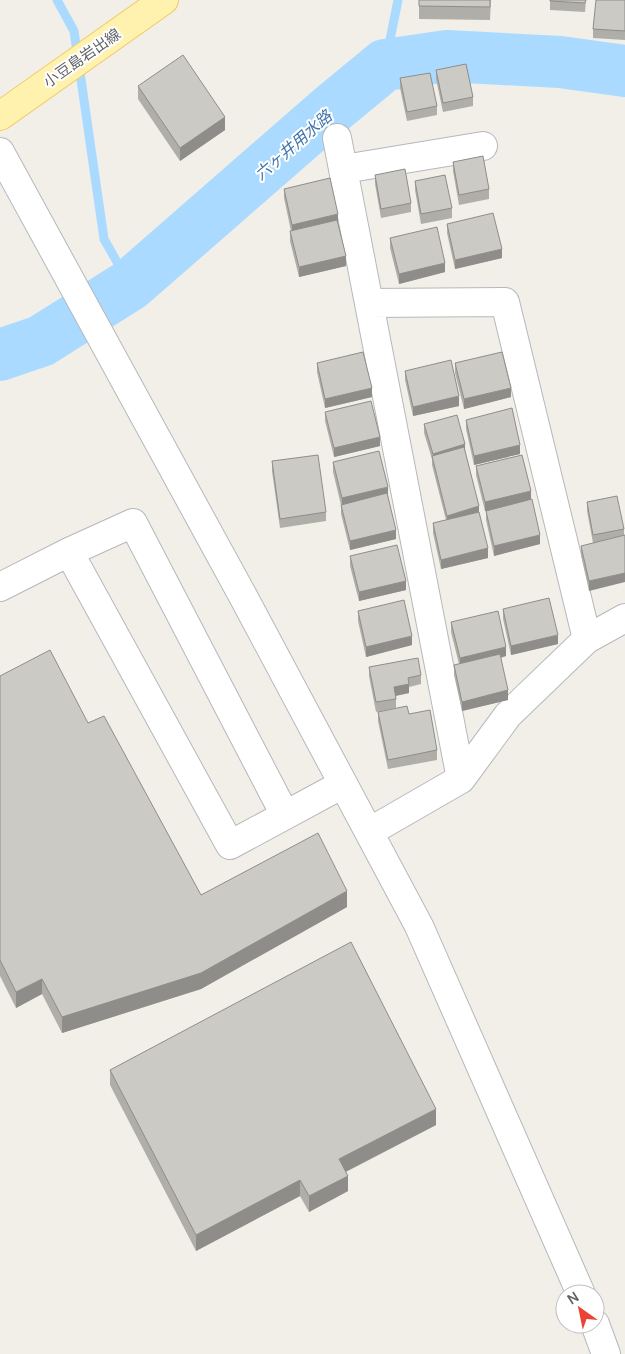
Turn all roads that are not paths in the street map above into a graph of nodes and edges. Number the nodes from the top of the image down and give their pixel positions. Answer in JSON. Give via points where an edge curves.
{"nodes":[{"id":1,"x":164,"y":0,"type":"edge"},
{"id":2,"x":0,"y":116,"type":"edge"},
{"id":3,"x":337,"y":138,"type":"dead end"},
{"id":4,"x":483,"y":146,"type":"dead end"},
{"id":5,"x":0,"y":152,"type":"edge"},
{"id":6,"x":344,"y":169,"type":"junction"},
{"id":7,"x":369,"y":303,"type":"junction"},
{"id":8,"x":69,"y":552,"type":"junction"},
{"id":9,"x":0,"y":587,"type":"edge"},
{"id":10,"x":625,"y":618,"type":"edge"},
{"id":11,"x":587,"y":639,"type":"junction"},
{"id":12,"x":461,"y":779,"type":"junction"},
{"id":13,"x":343,"y":784,"type":"junction"},
{"id":14,"x":285,"y":815,"type":"junction"},
{"id":15,"x":369,"y":832,"type":"junction"},
{"id":16,"x":577,"y":1284,"type":"edge"},
{"id":17,"x":599,"y":1334,"type":"edge"},
{"id":18,"x":606,"y":1354,"type":"edge"}],
"edges":[{"from":1,"to":2,"type":"main road","name":"小豆島岩出線"},
{"from":3,"to":6,"type":"street"},
{"from":4,"to":6,"type":"street"},
{"from":5,"to":13,"type":"street"},
{"from":6,"to":7,"type":"street"},
{"from":7,"to":11,"type":"street","via":[[505,302]]},
{"from":7,"to":12,"type":"street"},
{"from":8,"to":9,"type":"street"},
{"from":8,"to":14,"type":"street","via":[[230,845]]},
{"from":8,"to":14,"type":"street","via":[[133,523]]},
{"from":10,"to":11,"type":"street"},
{"from":11,"to":12,"type":"street","via":[[508,715]]},
{"from":12,"to":15,"type":"street"},
{"from":13,"to":14,"type":"street"},
{"from":13,"to":15,"type":"street"},
{"from":15,"to":16,"type":"street","via":[[419,926]]},
{"from":17,"to":18,"type":"street"}]}
